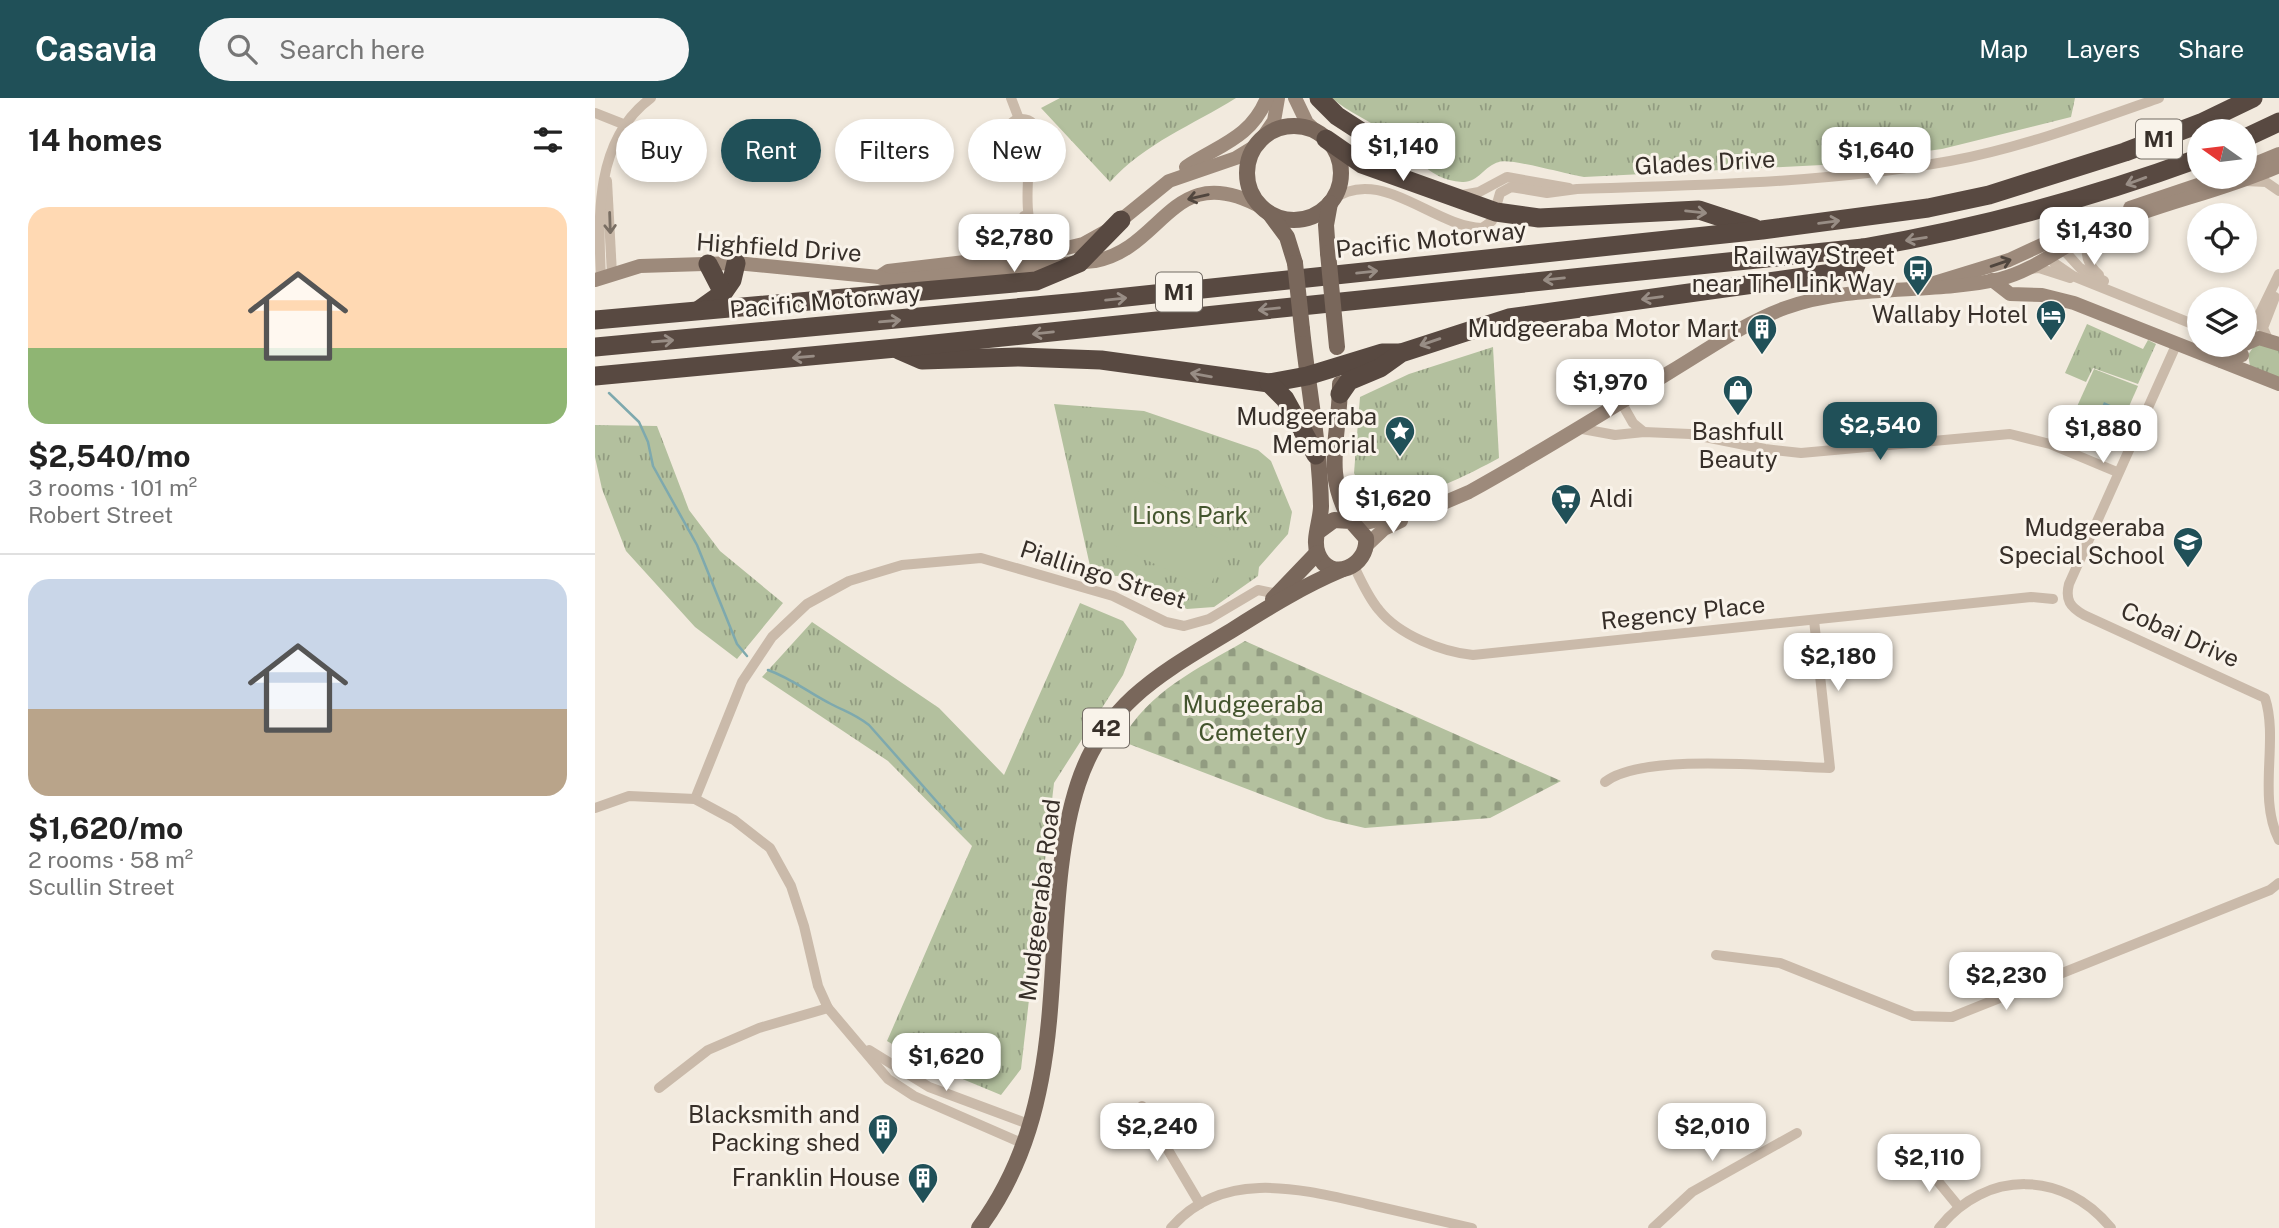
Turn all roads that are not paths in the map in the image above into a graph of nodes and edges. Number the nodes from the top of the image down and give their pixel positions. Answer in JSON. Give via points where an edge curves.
{"nodes":[{"id":1,"x":651,"y":98,"type":"edge"},
{"id":2,"x":1011,"y":98,"type":"edge"},
{"id":3,"x":1267,"y":98,"type":"edge"},
{"id":4,"x":1278,"y":98,"type":"edge"},
{"id":5,"x":1296,"y":98,"type":"edge"},
{"id":6,"x":1319,"y":98,"type":"edge"},
{"id":7,"x":2159,"y":98,"type":"edge"},
{"id":8,"x":2253,"y":98,"type":"edge"},
{"id":9,"x":595,"y":113,"type":"edge"},
{"id":10,"x":628,"y":119,"type":"edge"},
{"id":11,"x":1019,"y":119,"type":"edge"},
{"id":12,"x":616,"y":121,"type":"edge"},
{"id":13,"x":2279,"y":122,"type":"edge"},
{"id":14,"x":2257,"y":132,"type":"edge"},
{"id":15,"x":1323,"y":136,"type":"junction"},
{"id":16,"x":1257,"y":144,"type":"junction"},
{"id":17,"x":616,"y":145,"type":"edge"},
{"id":18,"x":2187,"y":162,"type":"edge"},
{"id":19,"x":2278,"y":162,"type":"edge"},
{"id":20,"x":2257,"y":170,"type":"edge"},
{"id":21,"x":1389,"y":172,"type":"junction"},
{"id":22,"x":2257,"y":179,"type":"edge"},
{"id":23,"x":1168,"y":181,"type":"junction"},
{"id":24,"x":1025,"y":182,"type":"edge"},
{"id":25,"x":1028,"y":182,"type":"edge"},
{"id":26,"x":2187,"y":188,"type":"edge"},
{"id":27,"x":1577,"y":189,"type":"junction"},
{"id":28,"x":2206,"y":189,"type":"edge"},
{"id":29,"x":2279,"y":191,"type":"edge"},
{"id":30,"x":1445,"y":195,"type":"junction"},
{"id":31,"x":1331,"y":202,"type":"junction"},
{"id":32,"x":1264,"y":209,"type":"junction"},
{"id":33,"x":1496,"y":212,"type":"junction"},
{"id":34,"x":1121,"y":220,"type":"junction"},
{"id":35,"x":2101,"y":228,"type":"junction"},
{"id":36,"x":1762,"y":230,"type":"junction"},
{"id":37,"x":2054,"y":247,"type":"junction"},
{"id":38,"x":1863,"y":248,"type":"junction"},
{"id":39,"x":1051,"y":252,"type":"junction"},
{"id":40,"x":1023,"y":255,"type":"junction"},
{"id":41,"x":1079,"y":262,"type":"junction"},
{"id":42,"x":736,"y":263,"type":"junction"},
{"id":43,"x":708,"y":264,"type":"junction"},
{"id":44,"x":1038,"y":267,"type":"junction"},
{"id":45,"x":2026,"y":269,"type":"junction"},
{"id":46,"x":2279,"y":276,"type":"edge"},
{"id":47,"x":603,"y":277,"type":"edge"},
{"id":48,"x":879,"y":277,"type":"junction"},
{"id":49,"x":1992,"y":280,"type":"junction"},
{"id":50,"x":1926,"y":286,"type":"junction"},
{"id":51,"x":2099,"y":286,"type":"junction"},
{"id":52,"x":2117,"y":290,"type":"junction"},
{"id":53,"x":723,"y":293,"type":"junction"},
{"id":54,"x":698,"y":311,"type":"junction"},
{"id":55,"x":595,"y":320,"type":"edge"},
{"id":56,"x":2187,"y":321,"type":"edge"},
{"id":57,"x":2257,"y":328,"type":"edge"},
{"id":58,"x":2257,"y":335,"type":"edge"},
{"id":59,"x":2177,"y":343,"type":"junction"},
{"id":60,"x":595,"y":347,"type":"edge"},
{"id":61,"x":896,"y":348,"type":"junction"},
{"id":62,"x":1401,"y":353,"type":"junction"},
{"id":63,"x":1338,"y":356,"type":"junction"},
{"id":64,"x":2228,"y":357,"type":"edge"},
{"id":65,"x":2247,"y":357,"type":"edge"},
{"id":66,"x":2221,"y":361,"type":"junction"},
{"id":67,"x":2252,"y":372,"type":"junction"},
{"id":68,"x":595,"y":376,"type":"edge"},
{"id":69,"x":1307,"y":376,"type":"junction"},
{"id":70,"x":1269,"y":383,"type":"junction"},
{"id":71,"x":2279,"y":384,"type":"edge"},
{"id":72,"x":1340,"y":394,"type":"junction"},
{"id":73,"x":1621,"y":402,"type":"junction"},
{"id":74,"x":1577,"y":428,"type":"junction"},
{"id":75,"x":1644,"y":432,"type":"junction"},
{"id":76,"x":1315,"y":454,"type":"junction"},
{"id":77,"x":2117,"y":472,"type":"junction"},
{"id":78,"x":1421,"y":511,"type":"junction"},
{"id":79,"x":1354,"y":523,"type":"junction"},
{"id":80,"x":1319,"y":531,"type":"junction"},
{"id":81,"x":1366,"y":546,"type":"junction"},
{"id":82,"x":1317,"y":553,"type":"junction"},
{"id":83,"x":1347,"y":568,"type":"junction"},
{"id":84,"x":1278,"y":594,"type":"junction"},
{"id":85,"x":2053,"y":599,"type":"dead end"},
{"id":86,"x":1265,"y":609,"type":"junction"},
{"id":87,"x":1814,"y":620,"type":"junction"},
{"id":88,"x":1605,"y":782,"type":"dead end"},
{"id":89,"x":695,"y":799,"type":"junction"},
{"id":90,"x":595,"y":807,"type":"edge"},
{"id":91,"x":2279,"y":840,"type":"edge"},
{"id":92,"x":2279,"y":883,"type":"edge"},
{"id":93,"x":1716,"y":955,"type":"dead end"},
{"id":94,"x":828,"y":1008,"type":"junction"},
{"id":95,"x":863,"y":1046,"type":"junction"},
{"id":96,"x":659,"y":1088,"type":"dead end"},
{"id":97,"x":1142,"y":1105,"type":"dead end"},
{"id":98,"x":1031,"y":1125,"type":"junction"},
{"id":99,"x":1797,"y":1133,"type":"dead end"},
{"id":100,"x":1024,"y":1144,"type":"junction"},
{"id":101,"x":1922,"y":1162,"type":"dead end"},
{"id":102,"x":1200,"y":1204,"type":"junction"},
{"id":103,"x":1959,"y":1207,"type":"junction"},
{"id":104,"x":979,"y":1228,"type":"edge"},
{"id":105,"x":1171,"y":1228,"type":"edge"},
{"id":106,"x":1472,"y":1228,"type":"edge"},
{"id":107,"x":1653,"y":1228,"type":"edge"},
{"id":108,"x":1939,"y":1228,"type":"edge"},
{"id":109,"x":2111,"y":1228,"type":"edge"}],
"edges":[{"from":1,"to":10,"type":"street"},
{"from":2,"to":11,"type":"street"},
{"from":3,"to":23,"type":"street","via":[[1240,137]]},
{"from":4,"to":16,"type":"street","via":[[1274,121]]},
{"from":5,"to":15,"type":"street","via":[[1307,123]]},
{"from":6,"to":21,"type":"highway","via":[[1374,140]]},
{"from":7,"to":27,"type":"street","name":"Glades Drive","via":[[1951,161],[1828,178]]},
{"from":36,"to":8,"type":"highway","name":"Pacific Motorway","number":"M1","one_way":true,"via":[[1928,208],[1989,195],[2125,152]]},
{"from":9,"to":12,"type":"street"},
{"from":13,"to":14,"type":"highway"},
{"from":15,"to":16,"type":"main road","via":[[1289,126]]},
{"from":15,"to":21,"type":"highway","number":"M1","via":[[1359,162]]},
{"from":15,"to":31,"type":"main road","via":[[1337,155],[1340,171]]},
{"from":16,"to":23,"type":"street","name":"Highfield Drive","via":[[1236,158]]},
{"from":16,"to":32,"type":"main road","via":[[1247,166],[1248,184]]},
{"from":17,"to":47,"type":"street","via":[[607,172]]},
{"from":18,"to":38,"type":"highway","number":"M1","one_way":true,"via":[[2058,207]]},
{"from":19,"to":20,"type":"street"},
{"from":21,"to":30,"type":"highway","number":"M1"},
{"from":22,"to":29,"type":"street"},
{"from":23,"to":34,"type":"street","name":"Highfield Drive"},
{"from":24,"to":40,"type":"street"},
{"from":25,"to":39,"type":"street","via":[[1031,228],[1037,242]]},
{"from":26,"to":37,"type":"street","via":[[2150,200]]},
{"from":27,"to":30,"type":"street","name":"Glades Drive","via":[[1510,177],[1475,194]]},
{"from":27,"to":33,"type":"street","name":"Glades Drive","via":[[1547,193],[1507,188],[1499,195]]},
{"from":28,"to":35,"type":"street"},
{"from":30,"to":33,"type":"highway","number":"M1"},
{"from":31,"to":32,"type":"main road","via":[[1300,219],[1280,218]]},
{"from":31,"to":33,"type":"street","via":[[1349,191],[1372,189],[1478,229],[1490,224]]},
{"from":31,"to":63,"type":"main road","bridge":true,"via":[[1325,225]]},
{"from":32,"to":41,"type":"street","name":"Highfield Drive","one_way":true,"via":[[1227,194],[1191,197],[1171,208],[1122,252]]},
{"from":32,"to":69,"type":"main road","bridge":true,"via":[[1285,232],[1295,262]]},
{"from":33,"to":36,"type":"highway","number":"M1","one_way":true,"via":[[1539,218],[1699,210]]},
{"from":34,"to":39,"type":"street","name":"Highfield Drive","via":[[1090,241]]},
{"from":34,"to":41,"type":"highway"},
{"from":35,"to":37,"type":"street"},
{"from":35,"to":52,"type":"street","via":[[2087,244],[2087,258]]},
{"from":60,"to":36,"type":"highway","name":"Pacific Motorway","number":"M1","one_way":true,"via":[[1066,304]]},
{"from":37,"to":45,"type":"street"},
{"from":50,"to":37,"type":"street","one_way":true},
{"from":37,"to":51,"type":"street","via":[[2053,262]]},
{"from":37,"to":52,"type":"street"},
{"from":38,"to":61,"type":"highway","number":"M1","one_way":true},
{"from":38,"to":62,"type":"highway","number":"M1","one_way":true,"via":[[1854,270],[1533,313],[1486,323]]},
{"from":39,"to":40,"type":"street","name":"Highfield Drive"},
{"from":40,"to":44,"type":"street"},
{"from":40,"to":48,"type":"street","name":"Highfield Drive","via":[[888,271]]},
{"from":41,"to":44,"type":"street","name":"Highfield Drive"},
{"from":41,"to":54,"type":"highway","via":[[1047,278],[1004,286]]},
{"from":42,"to":43,"type":"street","name":"Highfield Drive"},
{"from":42,"to":48,"type":"street","name":"Highfield Drive"},
{"from":42,"to":53,"type":"highway"},
{"from":43,"to":47,"type":"street","name":"Highfield Drive","via":[[640,266]]},
{"from":43,"to":53,"type":"highway"},
{"from":44,"to":48,"type":"street","name":"Highfield Drive","via":[[889,281]]},
{"from":45,"to":49,"type":"street"},
{"from":45,"to":51,"type":"street","via":[[2039,268]]},
{"from":46,"to":57,"type":"street"},
{"from":46,"to":58,"type":"street","via":[[2275,299]]},
{"from":49,"to":50,"type":"street"},
{"from":49,"to":59,"type":"street","via":[[2010,294],[2050,297]]},
{"from":50,"to":73,"type":"street","via":[[1787,307]]},
{"from":51,"to":52,"type":"street"},
{"from":52,"to":56,"type":"street"},
{"from":53,"to":54,"type":"highway"},
{"from":54,"to":55,"type":"highway"},
{"from":59,"to":66,"type":"street"},
{"from":59,"to":77,"type":"street"},
{"from":61,"to":68,"type":"highway","number":"M1","one_way":true},
{"from":70,"to":61,"type":"highway","number":"M1","one_way":true,"via":[[1101,360],[922,360]]},
{"from":62,"to":63,"type":"highway","number":"M1"},
{"from":62,"to":72,"type":"highway","number":"M1","via":[[1349,381]]},
{"from":63,"to":69,"type":"highway","number":"M1"},
{"from":63,"to":72,"type":"main road"},
{"from":64,"to":66,"type":"street"},
{"from":65,"to":67,"type":"street","via":[[2245,367]]},
{"from":66,"to":67,"type":"street"},
{"from":67,"to":71,"type":"street"},
{"from":69,"to":70,"type":"highway","number":"M1"},
{"from":69,"to":76,"type":"main road"},
{"from":70,"to":76,"type":"highway","via":[[1285,399]]},
{"from":72,"to":79,"type":"main road","via":[[1333,475],[1340,502]]},
{"from":73,"to":74,"type":"street"},
{"from":73,"to":75,"type":"street"},
{"from":74,"to":75,"type":"street","via":[[1615,435]]},
{"from":74,"to":78,"type":"street","via":[[1469,492]]},
{"from":75,"to":77,"type":"street","via":[[1690,434],[1801,453],[2010,434],[2050,444]]},
{"from":76,"to":80,"type":"main road"},
{"from":77,"to":91,"type":"street","name":"Cobai Drive","via":[[2069,583],[2070,606],[2265,698],[2272,725],[2272,822]]},
{"from":78,"to":79,"type":"street"},
{"from":78,"to":81,"type":"street","via":[[1384,529]]},
{"from":79,"to":80,"type":"main road","via":[[1334,520]]},
{"from":79,"to":81,"type":"main road"},
{"from":80,"to":82,"type":"main road"},
{"from":81,"to":83,"type":"main road","via":[[1360,561]]},
{"from":82,"to":83,"type":"main road","via":[[1326,565]]},
{"from":82,"to":84,"type":"main road","name":"Mudgeeraba Road","number":"42"},
{"from":83,"to":86,"type":"main road","name":"Mudgeeraba Road","number":"42"},
{"from":83,"to":87,"type":"street","name":"Regency Place","via":[[1395,626],[1464,654]]},
{"from":84,"to":86,"type":"main road","name":"Mudgeeraba Road","number":"42"},
{"from":84,"to":89,"type":"street","name":"Piallingo Street","via":[[1258,590],[1205,621],[1184,626],[1113,596],[981,558],[902,565],[849,582],[807,604],[772,637],[742,681]]},
{"from":85,"to":87,"type":"street","name":"Regency Place","via":[[2031,597]]},
{"from":86,"to":98,"type":"main road","name":"Mudgeeraba Road","number":"42","via":[[1183,657],[1129,698],[1106,727],[1082,774],[1066,841],[1045,1061]]},
{"from":87,"to":88,"type":"street","via":[[1830,768],[1676,765],[1631,769]]},
{"from":89,"to":90,"type":"street","via":[[629,796]]},
{"from":89,"to":94,"type":"street","via":[[734,820],[770,848],[791,886]]},
{"from":92,"to":93,"type":"street","via":[[1952,1017],[1913,1016],[1780,963]]},
{"from":94,"to":95,"type":"street"},
{"from":94,"to":96,"type":"street","via":[[759,1028],[708,1050]]},
{"from":95,"to":98,"type":"street","via":[[929,1087]]},
{"from":95,"to":100,"type":"street","via":[[888,1079],[914,1096]]},
{"from":97,"to":102,"type":"street"},
{"from":98,"to":100,"type":"main road","name":"Mudgeeraba Road","number":"42"},
{"from":99,"to":107,"type":"street","via":[[1692,1192]]},
{"from":100,"to":104,"type":"main road","name":"Mudgeeraba Road","number":"42"},
{"from":101,"to":103,"type":"street"},
{"from":102,"to":105,"type":"street"},
{"from":102,"to":106,"type":"street","via":[[1237,1189],[1280,1186]]},
{"from":103,"to":108,"type":"street"},
{"from":103,"to":109,"type":"street","via":[[1986,1191],[2034,1184],[2080,1199]]}]}
